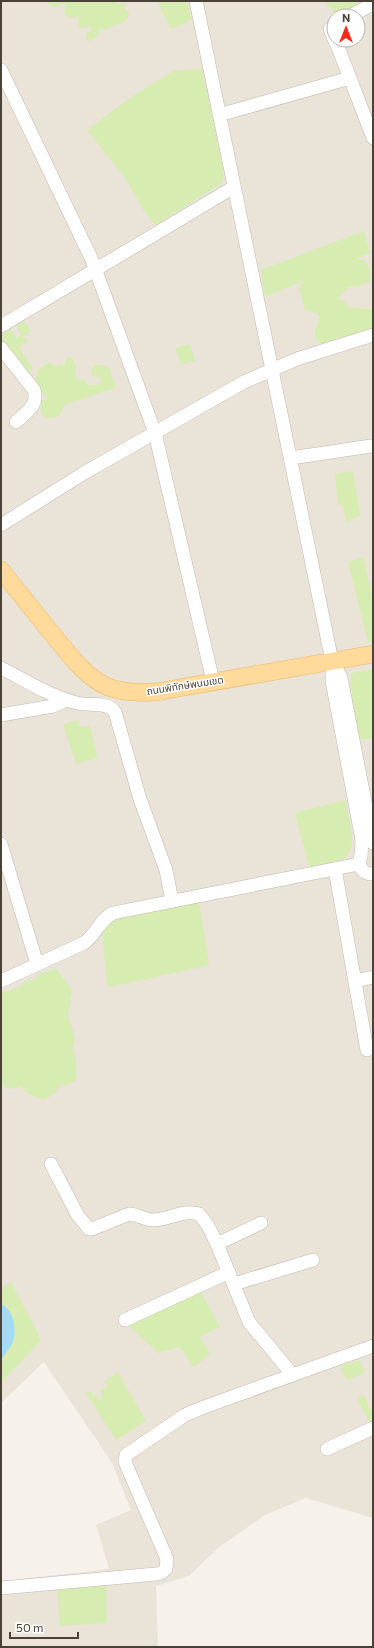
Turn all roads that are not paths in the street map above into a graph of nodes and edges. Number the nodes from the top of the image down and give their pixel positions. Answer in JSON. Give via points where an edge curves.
{"nodes":[{"id":1,"x":196,"y":1,"type":"edge"},
{"id":2,"x":338,"y":48,"type":"edge"},
{"id":3,"x":1,"y":70,"type":"edge"},
{"id":4,"x":350,"y":78,"type":"junction"},
{"id":5,"x":219,"y":115,"type":"junction"},
{"id":6,"x":373,"y":138,"type":"edge"},
{"id":7,"x":234,"y":187,"type":"junction"},
{"id":8,"x":96,"y":269,"type":"junction"},
{"id":9,"x":1,"y":326,"type":"edge"},
{"id":10,"x":373,"y":335,"type":"edge"},
{"id":11,"x":1,"y":348,"type":"edge"},
{"id":12,"x":272,"y":369,"type":"junction"},
{"id":13,"x":16,"y":422,"type":"dead end"},
{"id":14,"x":155,"y":433,"type":"junction"},
{"id":15,"x":371,"y":446,"type":"dead end"},
{"id":16,"x":291,"y":458,"type":"junction"},
{"id":17,"x":1,"y":525,"type":"edge"},
{"id":18,"x":1,"y":570,"type":"edge"},
{"id":19,"x":373,"y":654,"type":"edge"},
{"id":20,"x":332,"y":661,"type":"junction"},
{"id":21,"x":1,"y":668,"type":"edge"},
{"id":22,"x":213,"y":681,"type":"junction"},
{"id":23,"x":66,"y":700,"type":"junction"},
{"id":24,"x":1,"y":715,"type":"edge"},
{"id":25,"x":373,"y":843,"type":"edge"},
{"id":26,"x":1,"y":844,"type":"edge"},
{"id":27,"x":373,"y":851,"type":"edge"},
{"id":28,"x":360,"y":860,"type":"junction"},
{"id":29,"x":335,"y":869,"type":"junction"},
{"id":30,"x":373,"y":874,"type":"edge"},
{"id":31,"x":172,"y":901,"type":"junction"},
{"id":32,"x":37,"y":964,"type":"junction"},
{"id":33,"x":373,"y":977,"type":"edge"},
{"id":34,"x":1,"y":981,"type":"edge"},
{"id":35,"x":356,"y":981,"type":"junction"},
{"id":36,"x":367,"y":1050,"type":"dead end"},
{"id":37,"x":51,"y":1164,"type":"dead end"},
{"id":38,"x":261,"y":1223,"type":"dead end"},
{"id":39,"x":217,"y":1244,"type":"junction"},
{"id":40,"x":313,"y":1260,"type":"dead end"},
{"id":41,"x":229,"y":1272,"type":"junction"},
{"id":42,"x":234,"y":1284,"type":"junction"},
{"id":43,"x":125,"y":1320,"type":"dead end"},
{"id":44,"x":373,"y":1346,"type":"edge"},
{"id":45,"x":292,"y":1374,"type":"junction"},
{"id":46,"x":373,"y":1428,"type":"edge"},
{"id":47,"x":327,"y":1449,"type":"dead end"},
{"id":48,"x":1,"y":1588,"type":"edge"}],
"edges":[{"from":1,"to":5,"type":"street"},
{"from":2,"to":4,"type":"street"},
{"from":3,"to":8,"type":"street"},
{"from":4,"to":5,"type":"street"},
{"from":4,"to":6,"type":"street"},
{"from":5,"to":7,"type":"street"},
{"from":7,"to":8,"type":"street"},
{"from":7,"to":12,"type":"street"},
{"from":8,"to":9,"type":"street"},
{"from":8,"to":14,"type":"street"},
{"from":10,"to":12,"type":"street"},
{"from":11,"to":13,"type":"street","via":[[34,390],[36,397],[32,406]]},
{"from":12,"to":14,"type":"street","via":[[244,382]]},
{"from":12,"to":16,"type":"street"},
{"from":14,"to":17,"type":"street","via":[[84,473]]},
{"from":14,"to":22,"type":"street"},
{"from":15,"to":16,"type":"street"},
{"from":16,"to":20,"type":"street"},
{"from":18,"to":22,"type":"main road","name":"ถนนพิทักษ์พนมเขต","via":[[72,658],[97,681],[122,691],[138,693]]},
{"from":19,"to":20,"type":"main road","name":"ถนนพิทักษ์พนมเขต"},
{"from":20,"to":22,"type":"main road","name":"ถนนพิทักษ์พนมเขต"},
{"from":20,"to":25,"type":"street","via":[[341,678]]},
{"from":20,"to":28,"type":"street","via":[[332,680],[362,840]]},
{"from":21,"to":23,"type":"street"},
{"from":23,"to":24,"type":"street","via":[[52,706]]},
{"from":23,"to":31,"type":"street","via":[[106,706],[115,712],[140,799],[166,870]]},
{"from":26,"to":32,"type":"street"},
{"from":27,"to":28,"type":"street","via":[[367,851]]},
{"from":28,"to":29,"type":"street"},
{"from":28,"to":30,"type":"street","via":[[363,871]]},
{"from":29,"to":31,"type":"street"},
{"from":29,"to":35,"type":"street"},
{"from":31,"to":32,"type":"street","via":[[113,913],[104,918],[92,938]]},
{"from":32,"to":34,"type":"street"},
{"from":33,"to":35,"type":"street"},
{"from":35,"to":36,"type":"street"},
{"from":37,"to":39,"type":"street","via":[[77,1214],[89,1229],[129,1214],[153,1220],[193,1212],[200,1214],[204,1219]]},
{"from":38,"to":39,"type":"street"},
{"from":39,"to":41,"type":"street"},
{"from":40,"to":42,"type":"street"},
{"from":41,"to":42,"type":"street"},
{"from":41,"to":43,"type":"street"},
{"from":42,"to":45,"type":"street","via":[[250,1322]]},
{"from":44,"to":45,"type":"street"},
{"from":45,"to":48,"type":"street","via":[[185,1415],[126,1455],[125,1462],[168,1559],[168,1566],[164,1571],[156,1574]]},
{"from":46,"to":47,"type":"street"}]}
